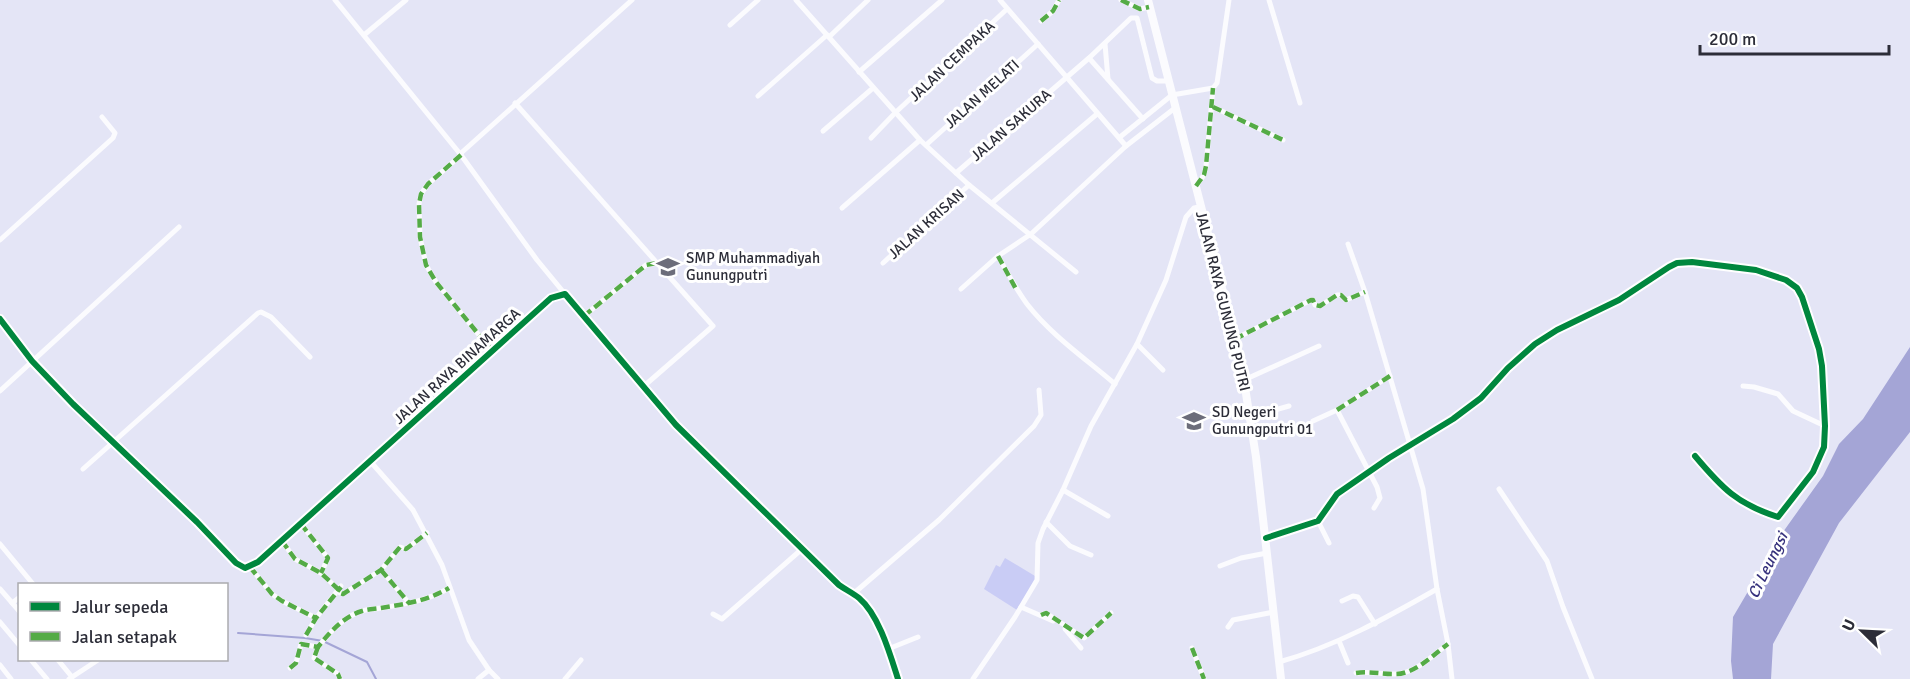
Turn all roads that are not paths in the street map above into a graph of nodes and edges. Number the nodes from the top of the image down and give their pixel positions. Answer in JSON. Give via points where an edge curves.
{"nodes":[{"id":1,"x":335,"y":0,"type":"edge"},
{"id":2,"x":406,"y":0,"type":"edge"},
{"id":3,"x":632,"y":0,"type":"edge"},
{"id":4,"x":758,"y":0,"type":"edge"},
{"id":5,"x":806,"y":0,"type":"edge"},
{"id":6,"x":868,"y":0,"type":"edge"},
{"id":7,"x":942,"y":0,"type":"edge"},
{"id":8,"x":1000,"y":0,"type":"edge"},
{"id":9,"x":1059,"y":0,"type":"edge"},
{"id":10,"x":1121,"y":0,"type":"edge"},
{"id":11,"x":1229,"y":0,"type":"edge"},
{"id":12,"x":1269,"y":0,"type":"edge"},
{"id":13,"x":798,"y":3,"type":"edge"},
{"id":14,"x":1007,"y":9,"type":"junction"},
{"id":15,"x":1150,"y":11,"type":"edge"},
{"id":16,"x":1137,"y":18,"type":"junction"},
{"id":17,"x":1041,"y":21,"type":"dead end"},
{"id":18,"x":730,"y":25,"type":"dead end"},
{"id":19,"x":1139,"y":26,"type":"junction"},
{"id":20,"x":364,"y":35,"type":"junction"},
{"id":21,"x":828,"y":36,"type":"junction"},
{"id":22,"x":1038,"y":44,"type":"junction"},
{"id":23,"x":1105,"y":44,"type":"junction"},
{"id":24,"x":1089,"y":58,"type":"junction"},
{"id":25,"x":859,"y":72,"type":"junction"},
{"id":26,"x":1066,"y":77,"type":"junction"},
{"id":27,"x":1108,"y":81,"type":"junction"},
{"id":28,"x":1167,"y":81,"type":"junction"},
{"id":29,"x":873,"y":88,"type":"junction"},
{"id":30,"x":1213,"y":88,"type":"junction"},
{"id":31,"x":1172,"y":95,"type":"junction"},
{"id":32,"x":758,"y":96,"type":"dead end"},
{"id":33,"x":515,"y":103,"type":"junction"},
{"id":34,"x":1300,"y":103,"type":"dead end"},
{"id":35,"x":1213,"y":106,"type":"junction"},
{"id":36,"x":1175,"y":108,"type":"junction"},
{"id":37,"x":896,"y":112,"type":"junction"},
{"id":38,"x":1097,"y":114,"type":"junction"},
{"id":39,"x":102,"y":117,"type":"dead end"},
{"id":40,"x":1143,"y":119,"type":"junction"},
{"id":41,"x":823,"y":131,"type":"dead end"},
{"id":42,"x":1120,"y":137,"type":"junction"},
{"id":43,"x":871,"y":138,"type":"dead end"},
{"id":44,"x":920,"y":140,"type":"junction"},
{"id":45,"x":1283,"y":140,"type":"dead end"},
{"id":46,"x":926,"y":145,"type":"junction"},
{"id":47,"x":1126,"y":146,"type":"junction"},
{"id":48,"x":461,"y":154,"type":"junction"},
{"id":49,"x":956,"y":172,"type":"junction"},
{"id":50,"x":969,"y":185,"type":"junction"},
{"id":51,"x":1196,"y":186,"type":"junction"},
{"id":52,"x":992,"y":203,"type":"junction"},
{"id":53,"x":1199,"y":207,"type":"junction"},
{"id":54,"x":842,"y":208,"type":"dead end"},
{"id":55,"x":179,"y":226,"type":"dead end"},
{"id":56,"x":1031,"y":234,"type":"junction"},
{"id":57,"x":0,"y":240,"type":"edge"},
{"id":58,"x":1348,"y":244,"type":"dead end"},
{"id":59,"x":998,"y":256,"type":"junction"},
{"id":60,"x":657,"y":263,"type":"junction"},
{"id":61,"x":883,"y":263,"type":"dead end"},
{"id":62,"x":1076,"y":272,"type":"dead end"},
{"id":63,"x":961,"y":289,"type":"dead end"},
{"id":64,"x":1365,"y":292,"type":"junction"},
{"id":65,"x":565,"y":294,"type":"junction"},
{"id":66,"x":584,"y":316,"type":"junction"},
{"id":67,"x":0,"y":319,"type":"edge"},
{"id":68,"x":1235,"y":339,"type":"junction"},
{"id":69,"x":1137,"y":344,"type":"junction"},
{"id":70,"x":1319,"y":346,"type":"dead end"},
{"id":71,"x":492,"y":351,"type":"junction"},
{"id":72,"x":310,"y":357,"type":"dead end"},
{"id":73,"x":32,"y":362,"type":"junction"},
{"id":74,"x":1163,"y":370,"type":"dead end"},
{"id":75,"x":1390,"y":376,"type":"junction"},
{"id":76,"x":1244,"y":381,"type":"junction"},
{"id":77,"x":1115,"y":384,"type":"junction"},
{"id":78,"x":644,"y":386,"type":"junction"},
{"id":79,"x":1743,"y":386,"type":"dead end"},
{"id":80,"x":1039,"y":390,"type":"dead end"},
{"id":81,"x":0,"y":391,"type":"edge"},
{"id":82,"x":1289,"y":406,"type":"dead end"},
{"id":83,"x":1337,"y":410,"type":"junction"},
{"id":84,"x":1250,"y":417,"type":"junction"},
{"id":85,"x":1312,"y":421,"type":"dead end"},
{"id":86,"x":1825,"y":426,"type":"junction"},
{"id":87,"x":113,"y":443,"type":"junction"},
{"id":88,"x":1409,"y":446,"type":"junction"},
{"id":89,"x":1695,"y":456,"type":"dead end"},
{"id":90,"x":370,"y":461,"type":"junction"},
{"id":91,"x":83,"y":468,"type":"dead end"},
{"id":92,"x":1369,"y":472,"type":"junction"},
{"id":93,"x":1499,"y":489,"type":"dead end"},
{"id":94,"x":1063,"y":490,"type":"junction"},
{"id":95,"x":1374,"y":508,"type":"dead end"},
{"id":96,"x":1108,"y":516,"type":"dead end"},
{"id":97,"x":1318,"y":521,"type":"junction"},
{"id":98,"x":1046,"y":522,"type":"junction"},
{"id":99,"x":301,"y":524,"type":"junction"},
{"id":100,"x":427,"y":533,"type":"junction"},
{"id":101,"x":1266,"y":538,"type":"junction"},
{"id":102,"x":282,"y":541,"type":"junction"},
{"id":103,"x":1329,"y":543,"type":"dead end"},
{"id":104,"x":0,"y":544,"type":"edge"},
{"id":105,"x":802,"y":549,"type":"junction"},
{"id":106,"x":1268,"y":553,"type":"junction"},
{"id":107,"x":1091,"y":555,"type":"dead end"},
{"id":108,"x":1220,"y":566,"type":"dead end"},
{"id":109,"x":250,"y":567,"type":"junction"},
{"id":110,"x":381,"y":570,"type":"junction"},
{"id":111,"x":321,"y":573,"type":"junction"},
{"id":112,"x":31,"y":583,"type":"edge"},
{"id":113,"x":340,"y":588,"type":"junction"},
{"id":114,"x":449,"y":588,"type":"junction"},
{"id":115,"x":0,"y":589,"type":"edge"},
{"id":116,"x":1437,"y":589,"type":"junction"},
{"id":117,"x":853,"y":594,"type":"junction"},
{"id":118,"x":18,"y":598,"type":"edge"},
{"id":119,"x":1342,"y":601,"type":"dead end"},
{"id":120,"x":12,"y":603,"type":"junction"},
{"id":121,"x":409,"y":603,"type":"junction"},
{"id":122,"x":1021,"y":607,"type":"junction"},
{"id":123,"x":18,"y":610,"type":"edge"},
{"id":124,"x":1274,"y":612,"type":"junction"},
{"id":125,"x":1111,"y":613,"type":"dead end"},
{"id":126,"x":713,"y":614,"type":"dead end"},
{"id":127,"x":1041,"y":615,"type":"junction"},
{"id":128,"x":316,"y":618,"type":"junction"},
{"id":129,"x":0,"y":622,"type":"edge"},
{"id":130,"x":1375,"y":624,"type":"junction"},
{"id":131,"x":1228,"y":627,"type":"dead end"},
{"id":132,"x":306,"y":635,"type":"dead end"},
{"id":133,"x":918,"y":637,"type":"dead end"},
{"id":134,"x":1339,"y":641,"type":"junction"},
{"id":135,"x":321,"y":643,"type":"junction"},
{"id":136,"x":18,"y":644,"type":"edge"},
{"id":137,"x":1448,"y":644,"type":"junction"},
{"id":138,"x":1081,"y":648,"type":"dead end"},
{"id":139,"x":1192,"y":648,"type":"dead end"},
{"id":140,"x":888,"y":649,"type":"junction"},
{"id":141,"x":581,"y":660,"type":"dead end"},
{"id":142,"x":32,"y":661,"type":"edge"},
{"id":143,"x":59,"y":661,"type":"edge"},
{"id":144,"x":95,"y":661,"type":"edge"},
{"id":145,"x":1279,"y":662,"type":"junction"},
{"id":146,"x":1348,"y":663,"type":"dead end"},
{"id":147,"x":0,"y":665,"type":"edge"},
{"id":148,"x":290,"y":668,"type":"dead end"},
{"id":149,"x":489,"y":670,"type":"junction"},
{"id":150,"x":570,"y":673,"type":"junction"},
{"id":151,"x":1356,"y":673,"type":"dead end"},
{"id":152,"x":44,"y":678,"type":"edge"},
{"id":153,"x":71,"y":678,"type":"edge"},
{"id":154,"x":11,"y":679,"type":"edge"},
{"id":155,"x":340,"y":679,"type":"edge"},
{"id":156,"x":478,"y":679,"type":"edge"},
{"id":157,"x":498,"y":679,"type":"edge"},
{"id":158,"x":565,"y":679,"type":"edge"},
{"id":159,"x":577,"y":679,"type":"edge"},
{"id":160,"x":898,"y":679,"type":"edge"},
{"id":161,"x":973,"y":679,"type":"edge"},
{"id":162,"x":1204,"y":679,"type":"edge"},
{"id":163,"x":1281,"y":679,"type":"edge"},
{"id":164,"x":1452,"y":679,"type":"edge"},
{"id":165,"x":1593,"y":679,"type":"edge"}],
"edges":[{"from":1,"to":20,"type":"street"},
{"from":2,"to":20,"type":"street"},
{"from":3,"to":33,"type":"street"},
{"from":4,"to":18,"type":"street"},
{"from":5,"to":13,"type":"street"},
{"from":6,"to":21,"type":"street"},
{"from":7,"to":25,"type":"street"},
{"from":8,"to":14,"type":"street"},
{"from":9,"to":17,"type":"street"},
{"from":10,"to":15,"type":"street"},
{"from":11,"to":30,"type":"street","via":[[1217,83]]},
{"from":12,"to":34,"type":"street"},
{"from":13,"to":21,"type":"street"},
{"from":14,"to":22,"type":"street"},
{"from":14,"to":37,"type":"street","name":"JALAN CEMPAKA"},
{"from":15,"to":16,"type":"street","name":"JALAN SAKURA"},
{"from":15,"to":19,"type":"street"},
{"from":15,"to":28,"type":"main road","name":"JALAN RAYA GUNUNG PUTRI"},
{"from":16,"to":19,"type":"street"},
{"from":16,"to":23,"type":"street","name":"JALAN SAKURA","via":[[1127,21]]},
{"from":19,"to":28,"type":"street","via":[[1152,78]]},
{"from":20,"to":48,"type":"street"},
{"from":21,"to":25,"type":"street"},
{"from":21,"to":32,"type":"street"},
{"from":22,"to":26,"type":"street"},
{"from":22,"to":46,"type":"street","name":"JALAN MELATI"},
{"from":23,"to":24,"type":"street","name":"JALAN SAKURA"},
{"from":23,"to":27,"type":"street"},
{"from":24,"to":26,"type":"street","name":"JALAN SAKURA"},
{"from":24,"to":27,"type":"street"},
{"from":25,"to":29,"type":"street"},
{"from":26,"to":38,"type":"street"},
{"from":26,"to":49,"type":"street","name":"JALAN SAKURA"},
{"from":27,"to":40,"type":"street"},
{"from":28,"to":31,"type":"main road","name":"JALAN RAYA GUNUNG PUTRI"},
{"from":29,"to":37,"type":"street"},
{"from":29,"to":41,"type":"street"},
{"from":30,"to":31,"type":"street"},
{"from":30,"to":35,"type":"street"},
{"from":31,"to":36,"type":"main road","name":"JALAN RAYA GUNUNG PUTRI"},
{"from":31,"to":40,"type":"street"},
{"from":33,"to":48,"type":"street"},
{"from":33,"to":60,"type":"street"},
{"from":35,"to":45,"type":"street"},
{"from":35,"to":51,"type":"street","via":[[1204,176]]},
{"from":36,"to":47,"type":"street"},
{"from":36,"to":51,"type":"main road","name":"JALAN RAYA GUNUNG PUTRI"},
{"from":37,"to":43,"type":"street","name":"JALAN CEMPAKA"},
{"from":37,"to":44,"type":"street"},
{"from":38,"to":42,"type":"street"},
{"from":38,"to":52,"type":"street"},
{"from":39,"to":57,"type":"street","via":[[115,133],[113,138]]},
{"from":40,"to":42,"type":"street"},
{"from":42,"to":47,"type":"street"},
{"from":44,"to":46,"type":"street"},
{"from":44,"to":54,"type":"street"},
{"from":46,"to":49,"type":"street"},
{"from":47,"to":56,"type":"street"},
{"from":48,"to":65,"type":"street"},
{"from":48,"to":71,"type":"street","via":[[421,194],[420,237],[426,265],[436,282]]},
{"from":49,"to":50,"type":"street"},
{"from":50,"to":52,"type":"street"},
{"from":50,"to":61,"type":"street","name":"JALAN KRISAN"},
{"from":51,"to":53,"type":"main road","name":"JALAN RAYA GUNUNG PUTRI"},
{"from":52,"to":56,"type":"street"},
{"from":53,"to":68,"type":"main road","name":"JALAN RAYA GUNUNG PUTRI"},
{"from":53,"to":69,"type":"street","via":[[1185,217],[1166,280]]},
{"from":55,"to":73,"type":"street"},
{"from":56,"to":59,"type":"street"},
{"from":56,"to":62,"type":"street"},
{"from":58,"to":64,"type":"street"},
{"from":59,"to":63,"type":"street"},
{"from":59,"to":77,"type":"street","via":[[1029,306]]},
{"from":60,"to":66,"type":"street","via":[[646,265]]},
{"from":60,"to":78,"type":"street","via":[[713,326]]},
{"from":64,"to":68,"type":"street","via":[[1346,300],[1337,295],[1320,306],[1311,300]]},
{"from":64,"to":75,"type":"street"},
{"from":65,"to":66,"type":"street"},
{"from":65,"to":71,"type":"street","name":"JALAN RAYA BINAMARGA","via":[[551,298]]},
{"from":66,"to":78,"type":"street"},
{"from":67,"to":73,"type":"street"},
{"from":68,"to":76,"type":"main road","name":"JALAN RAYA GUNUNG PUTRI"},
{"from":69,"to":74,"type":"street"},
{"from":69,"to":77,"type":"street"},
{"from":70,"to":76,"type":"street"},
{"from":71,"to":90,"type":"street","name":"JALAN RAYA BINAMARGA"},
{"from":72,"to":87,"type":"street","via":[[271,317],[258,313]]},
{"from":73,"to":81,"type":"street"},
{"from":73,"to":87,"type":"street"},
{"from":75,"to":83,"type":"street"},
{"from":75,"to":88,"type":"street"},
{"from":76,"to":84,"type":"main road","name":"JALAN RAYA GUNUNG PUTRI"},
{"from":77,"to":94,"type":"street","via":[[1091,426]]},
{"from":78,"to":105,"type":"street","via":[[676,425]]},
{"from":79,"to":86,"type":"street","via":[[1778,394],[1793,411]]},
{"from":80,"to":117,"type":"street","via":[[1041,415],[1034,426],[939,520]]},
{"from":82,"to":84,"type":"street"},
{"from":83,"to":85,"type":"street"},
{"from":83,"to":92,"type":"street"},
{"from":84,"to":101,"type":"main road","name":"JALAN RAYA GUNUNG PUTRI"},
{"from":86,"to":88,"type":"street","via":[[1819,349],[1797,288],[1756,270],[1685,262],[1669,267],[1619,300],[1535,344],[1481,398]]},
{"from":86,"to":89,"type":"street","via":[[1824,447],[1813,472],[1778,517],[1731,495]]},
{"from":87,"to":91,"type":"street"},
{"from":87,"to":109,"type":"street","via":[[236,563]]},
{"from":88,"to":92,"type":"street"},
{"from":88,"to":116,"type":"street","via":[[1423,489]]},
{"from":90,"to":99,"type":"street","name":"JALAN RAYA BINAMARGA"},
{"from":90,"to":100,"type":"street","via":[[413,510]]},
{"from":92,"to":95,"type":"street","via":[[1380,496]]},
{"from":92,"to":97,"type":"street","via":[[1337,494]]},
{"from":93,"to":165,"type":"street","via":[[1547,561]]},
{"from":94,"to":96,"type":"street"},
{"from":94,"to":98,"type":"street"},
{"from":97,"to":101,"type":"street"},
{"from":97,"to":103,"type":"street"},
{"from":98,"to":107,"type":"street","via":[[1070,546]]},
{"from":98,"to":122,"type":"street","via":[[1038,543],[1037,580]]},
{"from":99,"to":102,"type":"street","name":"JALAN RAYA BINAMARGA"},
{"from":99,"to":111,"type":"street","via":[[328,558]]},
{"from":100,"to":110,"type":"street","via":[[406,549],[400,547]]},
{"from":100,"to":114,"type":"street"},
{"from":101,"to":106,"type":"main road","name":"JALAN RAYA GUNUNG PUTRI"},
{"from":102,"to":109,"type":"street","name":"JALAN RAYA BINAMARGA"},
{"from":102,"to":111,"type":"street","via":[[296,559]]},
{"from":104,"to":112,"type":"street"},
{"from":105,"to":117,"type":"street"},
{"from":105,"to":126,"type":"street","via":[[722,619]]},
{"from":106,"to":108,"type":"street"},
{"from":106,"to":124,"type":"main road","name":"JALAN RAYA GUNUNG PUTRI"},
{"from":109,"to":128,"type":"street","via":[[282,602]]},
{"from":110,"to":113,"type":"street","via":[[345,594],[340,593]]},
{"from":110,"to":121,"type":"street"},
{"from":111,"to":113,"type":"street"},
{"from":113,"to":128,"type":"street"},
{"from":114,"to":121,"type":"street"},
{"from":114,"to":149,"type":"street","via":[[469,640]]},
{"from":115,"to":120,"type":"street"},
{"from":116,"to":130,"type":"street"},
{"from":116,"to":137,"type":"street"},
{"from":117,"to":140,"type":"street","via":[[868,608]]},
{"from":118,"to":120,"type":"street"},
{"from":119,"to":130,"type":"street","via":[[1358,597]]},
{"from":120,"to":123,"type":"street"},
{"from":121,"to":135,"type":"street","via":[[356,613]]},
{"from":122,"to":127,"type":"street"},
{"from":122,"to":161,"type":"street"},
{"from":124,"to":131,"type":"street","via":[[1233,620]]},
{"from":124,"to":145,"type":"main road","name":"JALAN RAYA GUNUNG PUTRI"},
{"from":125,"to":127,"type":"street","via":[[1084,638],[1046,613]]},
{"from":127,"to":138,"type":"street","via":[[1068,632]]},
{"from":128,"to":132,"type":"street"},
{"from":129,"to":136,"type":"street"},
{"from":130,"to":134,"type":"street"},
{"from":133,"to":140,"type":"street"},
{"from":134,"to":145,"type":"street"},
{"from":134,"to":146,"type":"street"},
{"from":135,"to":148,"type":"street","via":[[301,644],[296,663]]},
{"from":135,"to":155,"type":"street","via":[[314,658]]},
{"from":137,"to":151,"type":"street","via":[[1404,673]]},
{"from":137,"to":164,"type":"street"},
{"from":139,"to":162,"type":"street"},
{"from":140,"to":160,"type":"street"},
{"from":141,"to":150,"type":"street"},
{"from":142,"to":152,"type":"street"},
{"from":143,"to":153,"type":"street"},
{"from":144,"to":153,"type":"street"},
{"from":145,"to":163,"type":"main road","name":"JALAN RAYA GUNUNG PUTRI"},
{"from":147,"to":154,"type":"street"},
{"from":149,"to":156,"type":"street"},
{"from":149,"to":157,"type":"street"},
{"from":150,"to":158,"type":"street"},
{"from":150,"to":159,"type":"street"}]}
